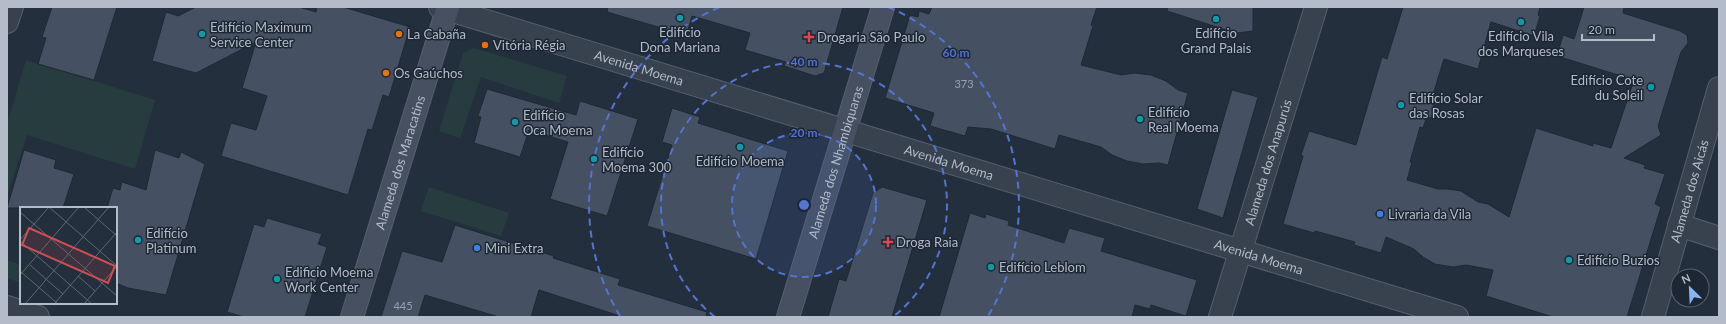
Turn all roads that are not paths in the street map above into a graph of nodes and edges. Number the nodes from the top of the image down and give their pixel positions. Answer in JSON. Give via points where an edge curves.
{"nodes":[{"id":1,"x":12,"y":7,"type":"edge"},
{"id":2,"x":883,"y":7,"type":"edge"},
{"id":3,"x":1316,"y":7,"type":"edge"},
{"id":4,"x":445,"y":8,"type":"edge"},
{"id":5,"x":7,"y":22,"type":"edge"},
{"id":6,"x":1719,"y":88,"type":"edge"},
{"id":7,"x":845,"y":131,"type":"junction"},
{"id":8,"x":1679,"y":225,"type":"junction"},
{"id":9,"x":1719,"y":238,"type":"edge"},
{"id":10,"x":1241,"y":252,"type":"junction"},
{"id":11,"x":7,"y":307,"type":"edge"},
{"id":12,"x":38,"y":317,"type":"edge"},
{"id":13,"x":352,"y":317,"type":"edge"},
{"id":14,"x":788,"y":317,"type":"edge"},
{"id":15,"x":1220,"y":317,"type":"edge"},
{"id":16,"x":1457,"y":317,"type":"edge"},
{"id":17,"x":1652,"y":317,"type":"edge"}],
"edges":[{"from":1,"to":5,"type":"street"},
{"from":2,"to":7,"type":"street","name":"Alameda dos Nhambiquaras"},
{"from":3,"to":10,"type":"street","name":"Alameda dos Anapurús"},
{"from":4,"to":7,"type":"street","name":"Avenida Moema"},
{"from":4,"to":13,"type":"street","name":"Alameda dos Maracatins"},
{"from":6,"to":8,"type":"street","name":"Alameda dos Aicás"},
{"from":7,"to":10,"type":"street","name":"Avenida Moema"},
{"from":7,"to":14,"type":"street","name":"Alameda dos Nhambiquaras"},
{"from":8,"to":9,"type":"street"},
{"from":8,"to":17,"type":"street","name":"Alameda dos Aicás"},
{"from":10,"to":15,"type":"street","name":"Alameda dos Anapurús"},
{"from":10,"to":16,"type":"street","name":"Avenida Moema"},
{"from":11,"to":12,"type":"street"}]}
